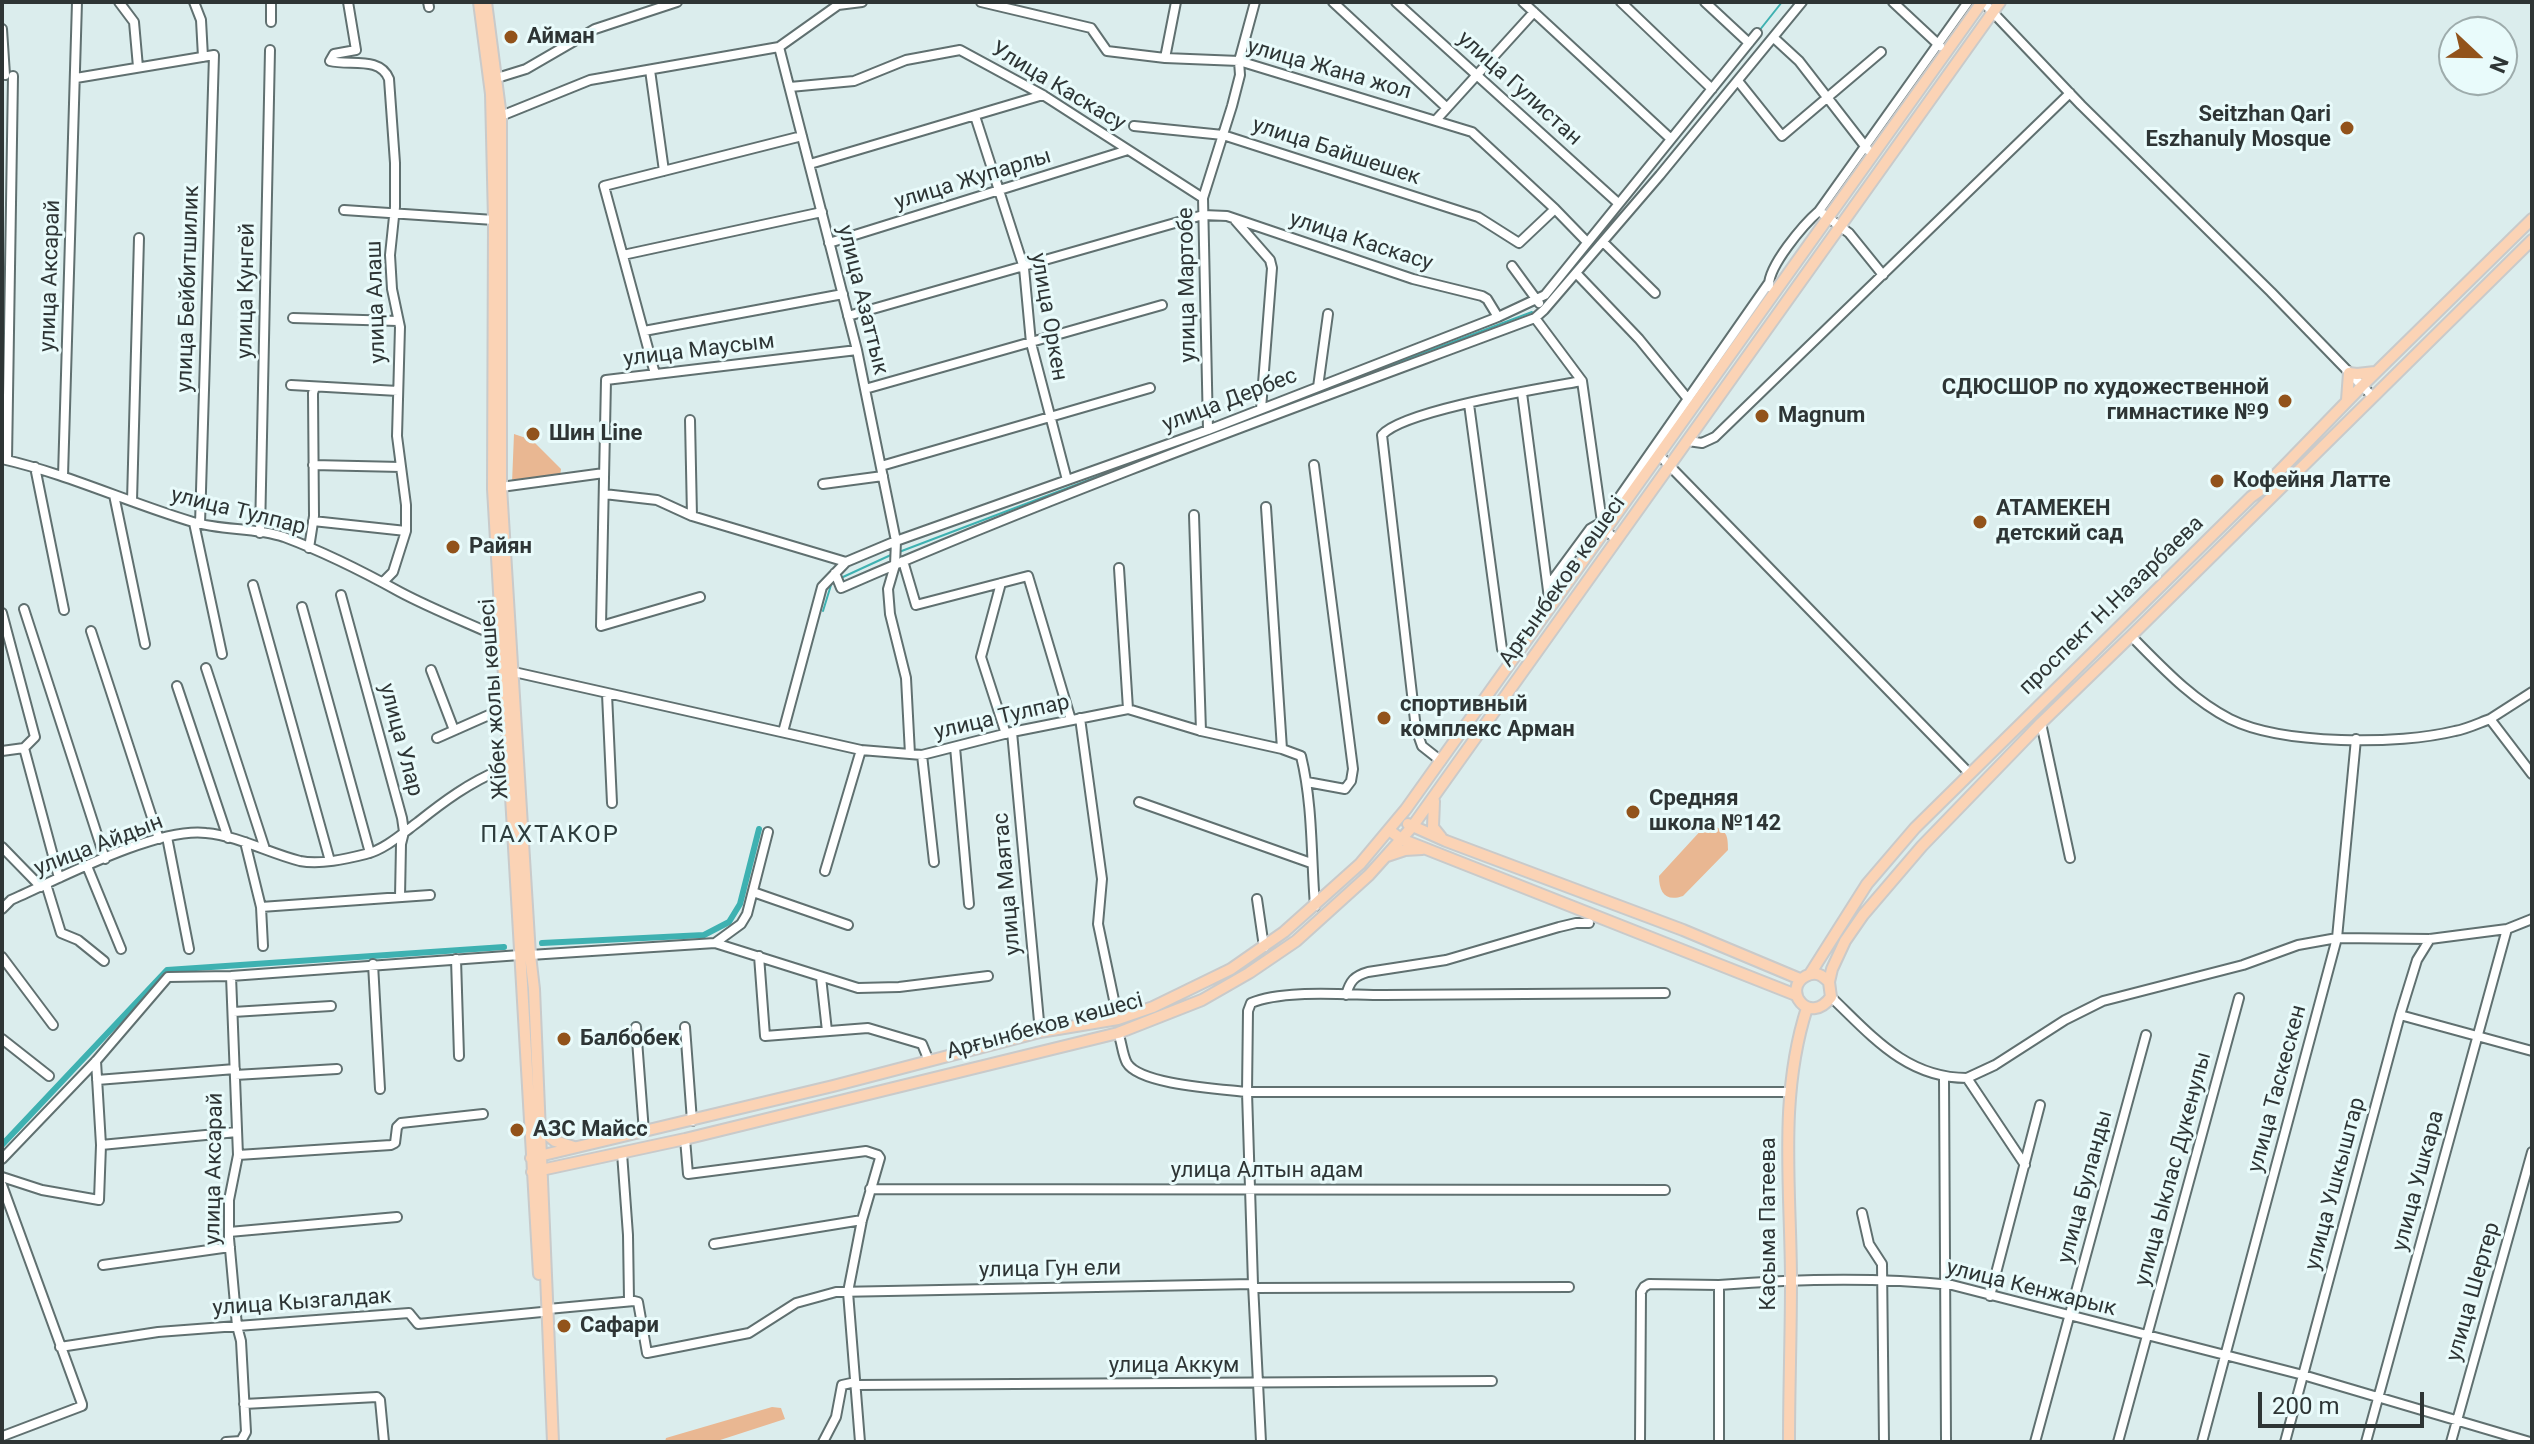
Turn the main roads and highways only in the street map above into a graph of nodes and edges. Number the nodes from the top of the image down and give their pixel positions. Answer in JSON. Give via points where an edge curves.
{"nodes":[{"id":1,"x":479,"y":2,"type":"edge"},
{"id":2,"x":486,"y":2,"type":"edge"},
{"id":3,"x":1982,"y":2,"type":"edge"},
{"id":4,"x":2000,"y":2,"type":"edge"},
{"id":5,"x":496,"y":118,"type":"junction"},
{"id":6,"x":2532,"y":219,"type":"edge"},
{"id":7,"x":2529,"y":247,"type":"edge"},
{"id":8,"x":2375,"y":372,"type":"junction"},
{"id":9,"x":2346,"y":402,"type":"junction"},
{"id":10,"x":510,"y":747,"type":"junction"},
{"id":11,"x":516,"y":765,"type":"junction"},
{"id":12,"x":496,"y":772,"type":"road end"},
{"id":13,"x":1434,"y":797,"type":"junction"},
{"id":14,"x":1400,"y":817,"type":"junction"},
{"id":15,"x":1412,"y":827,"type":"junction"},
{"id":16,"x":1389,"y":830,"type":"junction"},
{"id":17,"x":1401,"y":839,"type":"junction"},
{"id":18,"x":1446,"y":841,"type":"junction"},
{"id":19,"x":1433,"y":851,"type":"junction"},
{"id":20,"x":1386,"y":857,"type":"junction"},
{"id":21,"x":525,"y":955,"type":"junction"},
{"id":22,"x":1805,"y":976,"type":"junction"},
{"id":23,"x":1829,"y":982,"type":"junction"},
{"id":24,"x":1796,"y":995,"type":"junction"},
{"id":25,"x":1807,"y":1008,"type":"junction"},
{"id":26,"x":833,"y":1086,"type":"junction"},
{"id":27,"x":836,"y":1101,"type":"junction"},
{"id":28,"x":539,"y":1128,"type":"junction"},
{"id":29,"x":576,"y":1148,"type":"junction"},
{"id":30,"x":536,"y":1157,"type":"junction"},
{"id":31,"x":564,"y":1165,"type":"junction"},
{"id":32,"x":537,"y":1171,"type":"junction"},
{"id":33,"x":543,"y":1189,"type":"junction"},
{"id":34,"x":545,"y":1310,"type":"junction"},
{"id":35,"x":546,"y":1442,"type":"edge"},
{"id":36,"x":553,"y":1442,"type":"edge"},
{"id":37,"x":1789,"y":1442,"type":"edge"}],
"edges":[{"from":1,"to":5,"type":"main road","name":"Жібек жолы көшесі"},
{"from":2,"to":5,"type":"main road","name":"Жібек жолы көшесі","via":[[497,78]]},
{"from":3,"to":14,"type":"main road","name":"Арғынбеков көшесі","via":[[1824,214]]},
{"from":4,"to":13,"type":"main road","name":"Арғынбеков көшесі"},
{"from":5,"to":10,"type":"main road","name":"Жібек жолы көшесі","via":[[493,489]]},
{"from":5,"to":11,"type":"main road","name":"Жібек жолы көшесі","via":[[501,487]]},
{"from":6,"to":8,"type":"main road","name":"проспект Н.Назарбаева"},
{"from":7,"to":23,"type":"main road","name":"проспект Н.Назарбаева","via":[[1922,846],[1863,915],[1838,955]]},
{"from":8,"to":9,"type":"main road","name":"проспект Н.Назарбаева"},
{"from":8,"to":9,"type":"main road","via":[[2349,373]]},
{"from":9,"to":22,"type":"main road","name":"проспект Н.Назарбаева","via":[[1915,828],[1867,884]]},
{"from":10,"to":11,"type":"main road","name":"Жібек жолы көшесі"},
{"from":10,"to":12,"type":"main road"},
{"from":11,"to":21,"type":"main road","name":"Жібек жолы көшесі"},
{"from":13,"to":15,"type":"main road","name":"Арғынбеков көшесі"},
{"from":13,"to":18,"type":"main road","via":[[1433,827]]},
{"from":14,"to":15,"type":"main road"},
{"from":14,"to":16,"type":"main road","name":"Арғынбеков көшесі"},
{"from":15,"to":17,"type":"main road","name":"Арғынбеков көшесі"},
{"from":15,"to":18,"type":"main road"},
{"from":16,"to":17,"type":"main road"},
{"from":16,"to":26,"type":"main road","name":"Арғынбеков көшесі","via":[[1360,864],[1264,947],[1153,1007]]},
{"from":17,"to":19,"type":"main road"},
{"from":17,"to":20,"type":"main road","name":"Арғынбеков көшесі"},
{"from":18,"to":22,"type":"main road"},
{"from":19,"to":20,"type":"main road","via":[[1416,848]]},
{"from":19,"to":24,"type":"main road"},
{"from":20,"to":27,"type":"main road","name":"Арғынбеков көшесі","via":[[1296,941],[1202,1000],[1118,1033]]},
{"from":21,"to":28,"type":"main road","name":"Жібек жолы көшесі","via":[[534,989]]},
{"from":21,"to":30,"type":"main road","name":"Жібек жолы көшесі"},
{"from":22,"to":23,"type":"main road","via":[[1821,975]]},
{"from":22,"to":24,"type":"main road"},
{"from":23,"to":25,"type":"main road","via":[[1831,997],[1825,1005]]},
{"from":24,"to":25,"type":"main road"},
{"from":25,"to":37,"type":"main road","name":"Касыма Патеева","via":[[1790,1092]]},
{"from":26,"to":27,"type":"main road"},
{"from":26,"to":29,"type":"main road","name":"Арғынбеков көшесі"},
{"from":27,"to":31,"type":"main road","name":"Арғынбеков көшесі"},
{"from":28,"to":29,"type":"main road"},
{"from":28,"to":30,"type":"main road","name":"Жібек жолы көшесі"},
{"from":29,"to":30,"type":"main road","name":"Арғынбеков көшесі"},
{"from":30,"to":32,"type":"main road","name":"Жібек жолы көшесі"},
{"from":31,"to":32,"type":"main road","name":"Арғынбеков көшесі"},
{"from":31,"to":33,"type":"main road"},
{"from":32,"to":33,"type":"main road","name":"Жібек жолы көшесі"},
{"from":32,"to":34,"type":"main road","name":"Жібек жолы көшесі"},
{"from":33,"to":34,"type":"main road","name":"Жібек жолы көшесі"},
{"from":34,"to":35,"type":"main road","name":"Жібек жолы көшесі"},
{"from":34,"to":36,"type":"main road","name":"Жібек жолы көшесі"}]}
